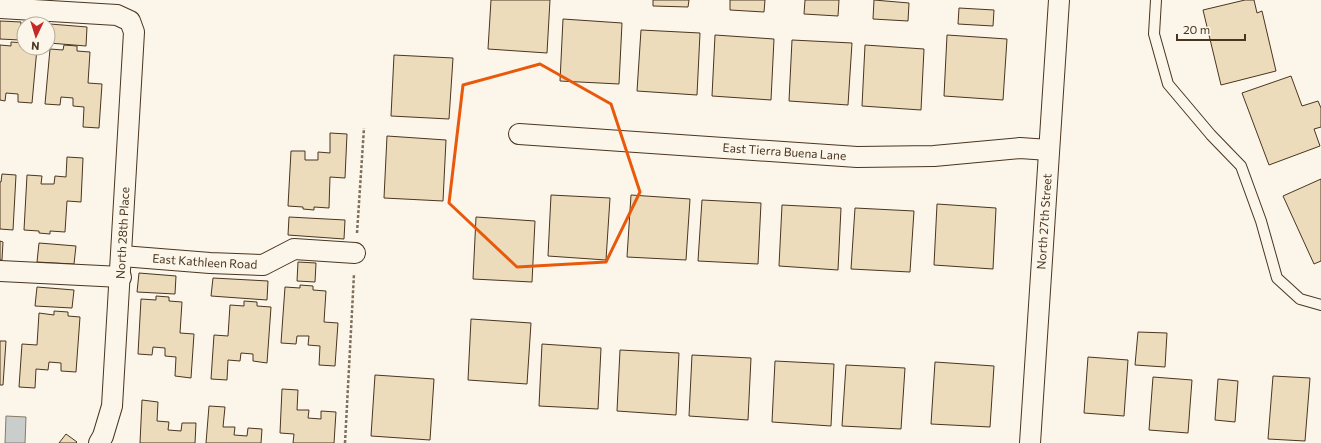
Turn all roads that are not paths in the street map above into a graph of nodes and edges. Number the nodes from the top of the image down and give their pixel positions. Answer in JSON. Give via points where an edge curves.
{"nodes":[{"id":1,"x":1059,"y":0,"type":"edge"},
{"id":2,"x":1156,"y":0,"type":"edge"},
{"id":3,"x":0,"y":8,"type":"edge"},
{"id":4,"x":519,"y":134,"type":"dead end"},
{"id":5,"x":1049,"y":150,"type":"junction"},
{"id":6,"x":355,"y":253,"type":"road end"},
{"id":7,"x":122,"y":256,"type":"junction"},
{"id":8,"x":0,"y":272,"type":"edge"},
{"id":9,"x":121,"y":277,"type":"junction"},
{"id":10,"x":1321,"y":305,"type":"edge"},
{"id":11,"x":99,"y":443,"type":"edge"},
{"id":12,"x":1030,"y":443,"type":"edge"}],
"edges":[{"from":1,"to":5,"type":"street","name":"North 27th Street"},
{"from":2,"to":10,"type":"lane","via":[[1154,34],[1168,84],[1241,166],[1261,221],[1277,278],[1300,299]]},
{"from":3,"to":7,"type":"street","name":"North 28th Place","via":[[116,15],[130,21],[134,32]]},
{"from":4,"to":5,"type":"street","name":"East Tierra Buena Lane","via":[[857,157],[934,156],[1020,148]]},
{"from":5,"to":12,"type":"street","name":"North 27th Street"},
{"from":6,"to":7,"type":"street","name":"East Kathleen Road","via":[[294,249],[263,265]]},
{"from":7,"to":9,"type":"street","name":"North 28th Place"},
{"from":8,"to":9,"type":"street"},
{"from":9,"to":11,"type":"street","name":"North 28th Place","via":[[112,406]]}]}
